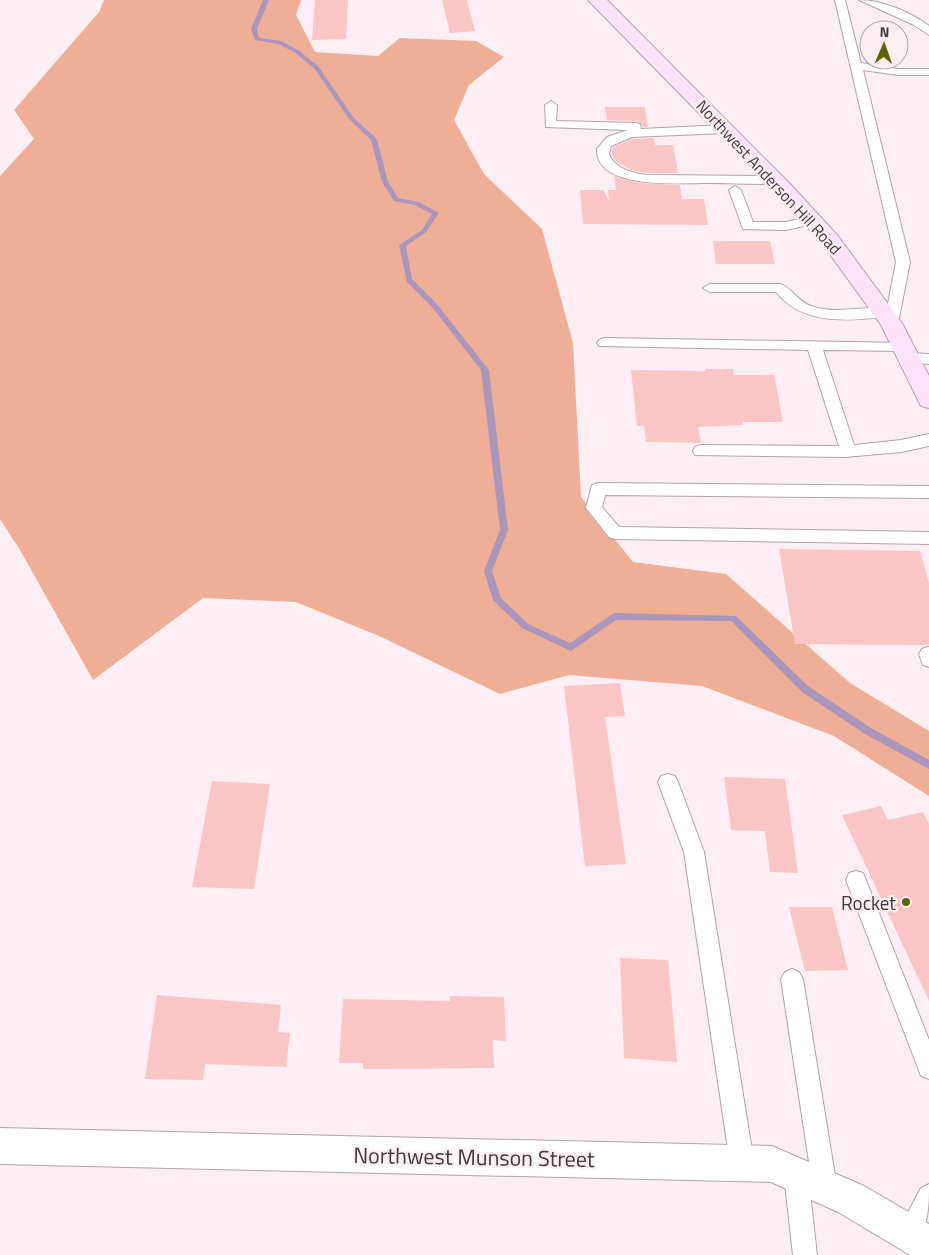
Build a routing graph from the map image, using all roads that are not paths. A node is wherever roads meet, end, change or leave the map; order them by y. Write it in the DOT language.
graph roads {
  1 [pos="597,0"];
  2 [pos="615,0"];
  3 [pos="840,0"];
  4 [pos="864,0"];
  5 [pos="624,26"];
  6 [pos="929,32"];
  7 [pos="856,66"];
  8 [pos="929,72"];
  9 [pos="551,105"];
  10 [pos="721,125"];
  11 [pos="776,180"];
  12 [pos="735,190"];
  13 [pos="813,220"];
  14 [pos="710,288"];
  15 [pos="888,318"];
  16 [pos="604,343"];
  17 [pos="814,345"];
  18 [pos="914,354"];
  19 [pos="929,400"];
  20 [pos="929,440"];
  21 [pos="701,451"];
  22 [pos="848,451"];
  23 [pos="929,492"];
  24 [pos="929,538"];
  25 [pos="928,654"];
  26 [pos="929,660"];
  27 [pos="668,782"];
  28 [pos="856,880"];
  29 [pos="792,979"];
  30 [pos="929,1068"];
  31 [pos="0,1146"];
  32 [pos="742,1163"];
  33 [pos="811,1181"];
  34 [pos="929,1196"];
  35 [pos="919,1239"];
  36 [pos="805,1255"];
  1 -- 5 [label="main road, Northwest Anderson Hill Road"];
  2 -- 5 [label="main road"];
  3 -- 7 [label="lane"];
  4 -- 6 [label="lane"];
  5 -- 10 [label="main road, Northwest Anderson Hill Road"];
  7 -- 8 [label="lane"];
  7 -- 15 [label="lane"];
  9 -- 10 [label="lane"];
  10 -- 11 [label="main road, Northwest Anderson Hill Road"];
  10 -- 11 [label="lane"];
  11 -- 13 [label="main road, Northwest Anderson Hill Road"];
  12 -- 13 [label="lane"];
  13 -- 15 [label="main road, Northwest Anderson Hill Road"];
  14 -- 15 [label="lane"];
  15 -- 18 [label="main road, Northwest Anderson Hill Road"];
  16 -- 17 [label="lane"];
  17 -- 18 [label="lane"];
  17 -- 22 [label="lane"];
  18 -- 19 [label="main road, Northwest Anderson Hill Road"];
  20 -- 22 [label="lane"];
  21 -- 22 [label="lane"];
  23 -- 24 [label="lane"];
  25 -- 26 [label="lane"];
  27 -- 32 [label="lane"];
  28 -- 30 [label="lane"];
  29 -- 33 [label="lane"];
  31 -- 32 [label="street, Northwest Munson Street"];
  32 -- 33 [label="street, Northwest Munson Street"];
  33 -- 35 [label="street, Northwest Munson Street"];
  33 -- 36 [label="lane"];
  34 -- 35 [label="lane"];
}
